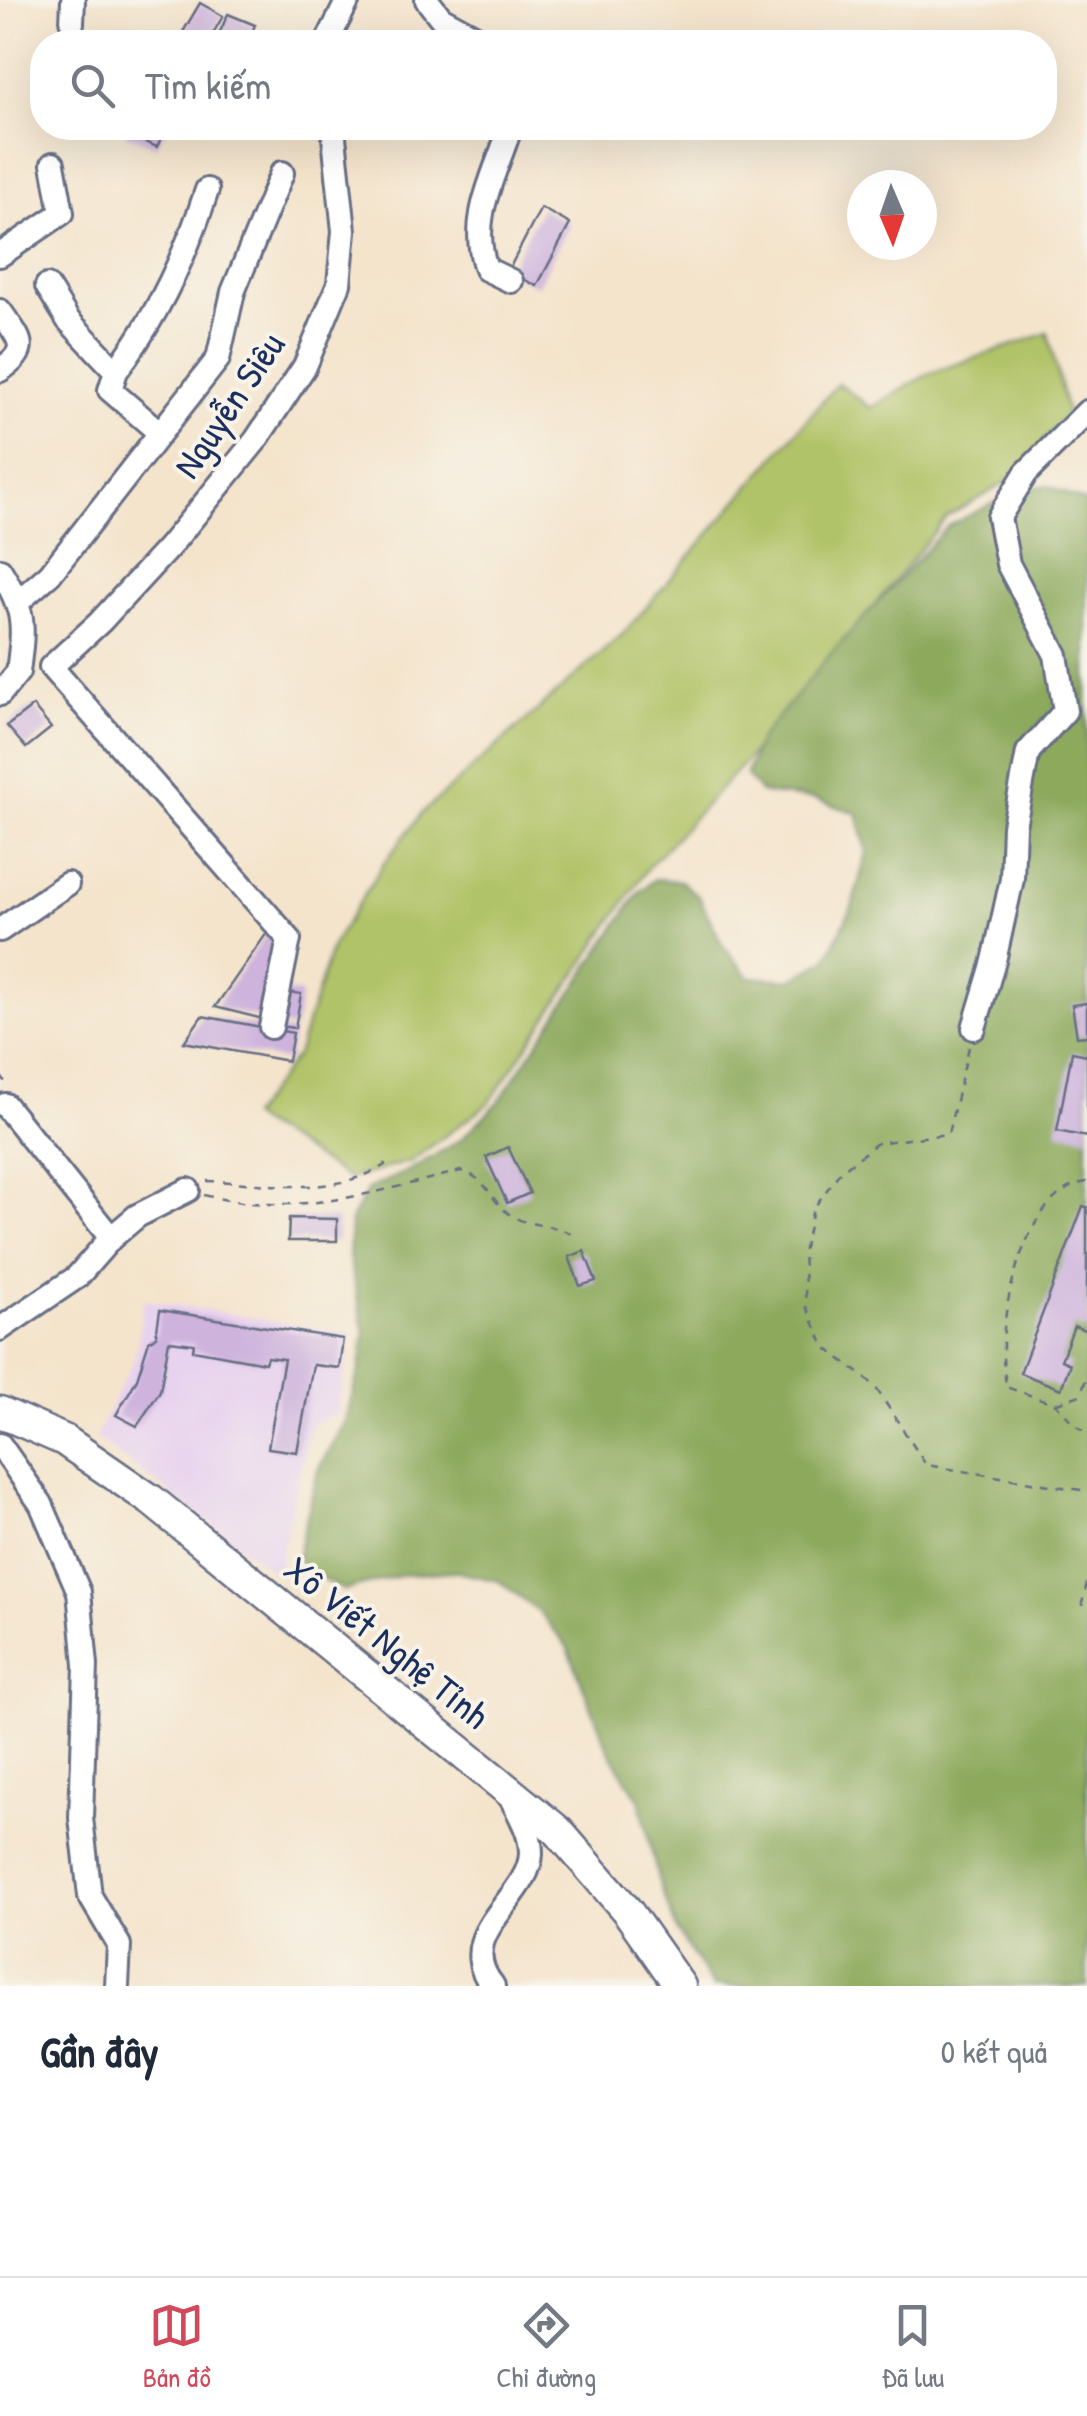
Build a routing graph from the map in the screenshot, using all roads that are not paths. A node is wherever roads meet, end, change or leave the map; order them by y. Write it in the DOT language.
graph roads {
  1 [pos="348,0"];
  2 [pos="427,0"];
  3 [pos="333,30"];
  4 [pos="464,30"];
  5 [pos="333,140"];
  6 [pos="506,140"];
  7 [pos="53,164"];
  8 [pos="282,173"];
  9 [pos="207,190"];
  10 [pos="0,255"];
  11 [pos="511,281"];
  12 [pos="47,286"];
  13 [pos="0,311"];
  14 [pos="0,370"];
  15 [pos="116,371"];
  16 [pos="1087,412"];
  17 [pos="160,433"];
  18 [pos="0,570"];
  19 [pos="20,600"];
  20 [pos="51,667"];
  21 [pos="18,672"];
  22 [pos="0,694"];
  23 [pos="67,884"];
  24 [pos="0,930"];
  25 [pos="272,1027"];
  26 [pos="974,1028"];
  27 [pos="5,1105"];
  28 [pos="188,1190"];
  29 [pos="111,1238"];
  30 [pos="0,1329"];
  31 [pos="0,1412"];
  32 [pos="0,1446"];
  33 [pos="508,1791"];
  34 [pos="117,1986"];
  35 [pos="493,1986"];
  36 [pos="680,1986"];
  1 -- 3 [label="street"];
  2 -- 4 [label="street"];
  5 -- 20 [label="street, Nguyễn Siêu"];
  6 -- 11 [label="street"];
  7 -- 10 [label="street"];
  8 -- 17 [label="street"];
  9 -- 15 [label="street"];
  12 -- 15 [label="street"];
  13 -- 14 [label="street"];
  15 -- 17 [label="street"];
  16 -- 26 [label="street"];
  17 -- 19 [label="street"];
  18 -- 19 [label="street"];
  19 -- 21 [label="street"];
  20 -- 21 [label="street"];
  20 -- 25 [label="street"];
  21 -- 22 [label="street"];
  23 -- 24 [label="street"];
  27 -- 29 [label="street"];
  28 -- 29 [label="street"];
  29 -- 30 [label="street"];
  31 -- 33 [label="main road, Xô Viết Nghệ Tỉnh"];
  32 -- 34 [label="street"];
  33 -- 35 [label="street"];
  33 -- 36 [label="main road, Xô Viết Nghệ Tỉnh"];
}
